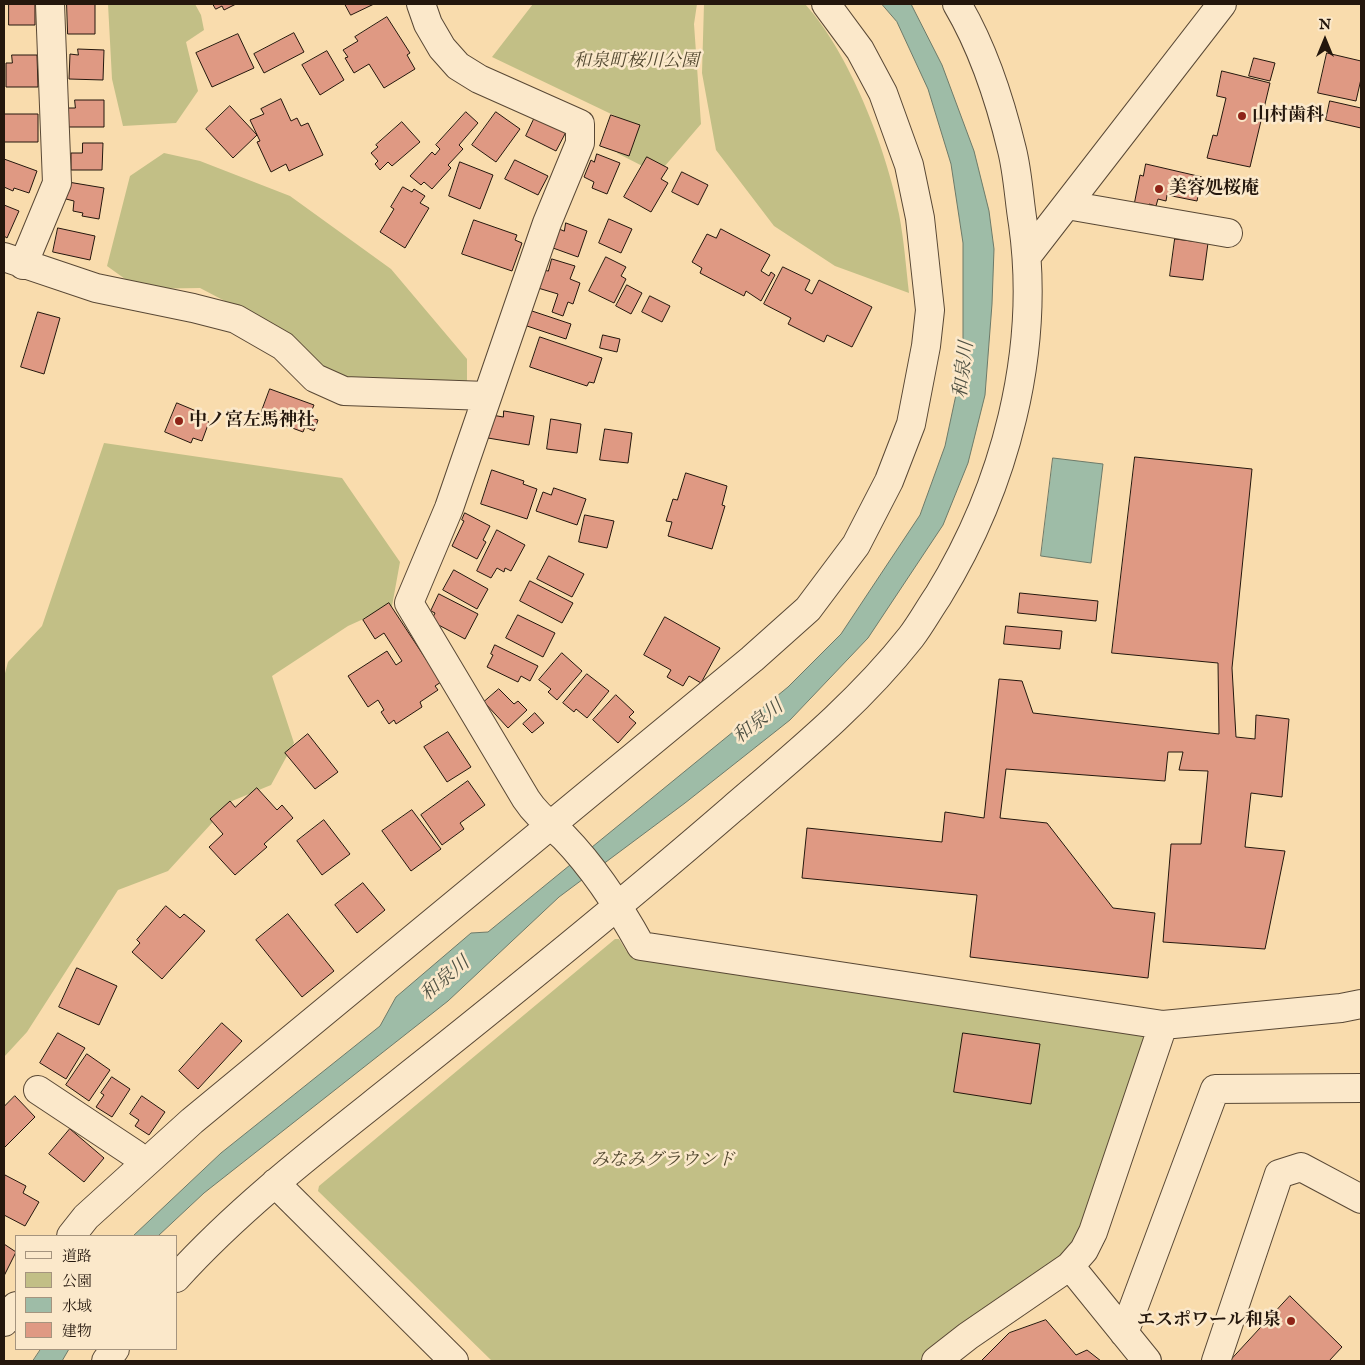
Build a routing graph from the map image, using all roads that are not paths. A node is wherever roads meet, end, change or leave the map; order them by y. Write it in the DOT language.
graph roads {
  1 [pos="50,4"];
  2 [pos="420,4"];
  3 [pos="826,4"];
  4 [pos="957,4"];
  5 [pos="1222,4"];
  6 [pos="1067,205"];
  7 [pos="1228,233"];
  8 [pos="1027,256"];
  9 [pos="13,261"];
  10 [pos="487,396"];
  11 [pos="557,832"];
  12 [pos="613,898"];
  13 [pos="1361,1004"];
  14 [pos="1163,1025"];
  15 [pos="1361,1088"];
  16 [pos="38,1090"];
  17 [pos="143,1164"];
  18 [pos="275,1183"];
  19 [pos="1361,1198"];
  20 [pos="72,1235"];
  21 [pos="1070,1266"];
  22 [pos="178,1276"];
  23 [pos="15,1307"];
  24 [pos="4,1322"];
  25 [pos="1124,1333"];
  26 [pos="114,1350"];
  27 [pos="106,1361"];
  28 [pos="454,1361"];
  29 [pos="936,1361"];
  30 [pos="1147,1361"];
  31 [pos="1216,1361"];
  1 -- 9 [label="street"];
  2 -- 10 [label="street"];
  3 -- 11 [label="street"];
  4 -- 8 [label="street"];
  5 -- 6 [label="street"];
  6 -- 7 [label="street"];
  6 -- 8 [label="street"];
  8 -- 12 [label="street"];
  9 -- 10 [label="street"];
  10 -- 11 [label="street"];
  11 -- 12 [label="street"];
  11 -- 17 [label="street"];
  12 -- 14 [label="street"];
  12 -- 18 [label="street"];
  13 -- 14 [label="street"];
  14 -- 21 [label="street"];
  15 -- 25 [label="street"];
  16 -- 17 [label="street"];
  17 -- 20 [label="street"];
  18 -- 22 [label="street"];
  18 -- 28 [label="street"];
  19 -- 31 [label="street"];
  21 -- 25 [label="street"];
  21 -- 29 [label="street"];
  23 -- 24 [label="street"];
  25 -- 30 [label="street"];
  26 -- 27 [label="street"];
}
